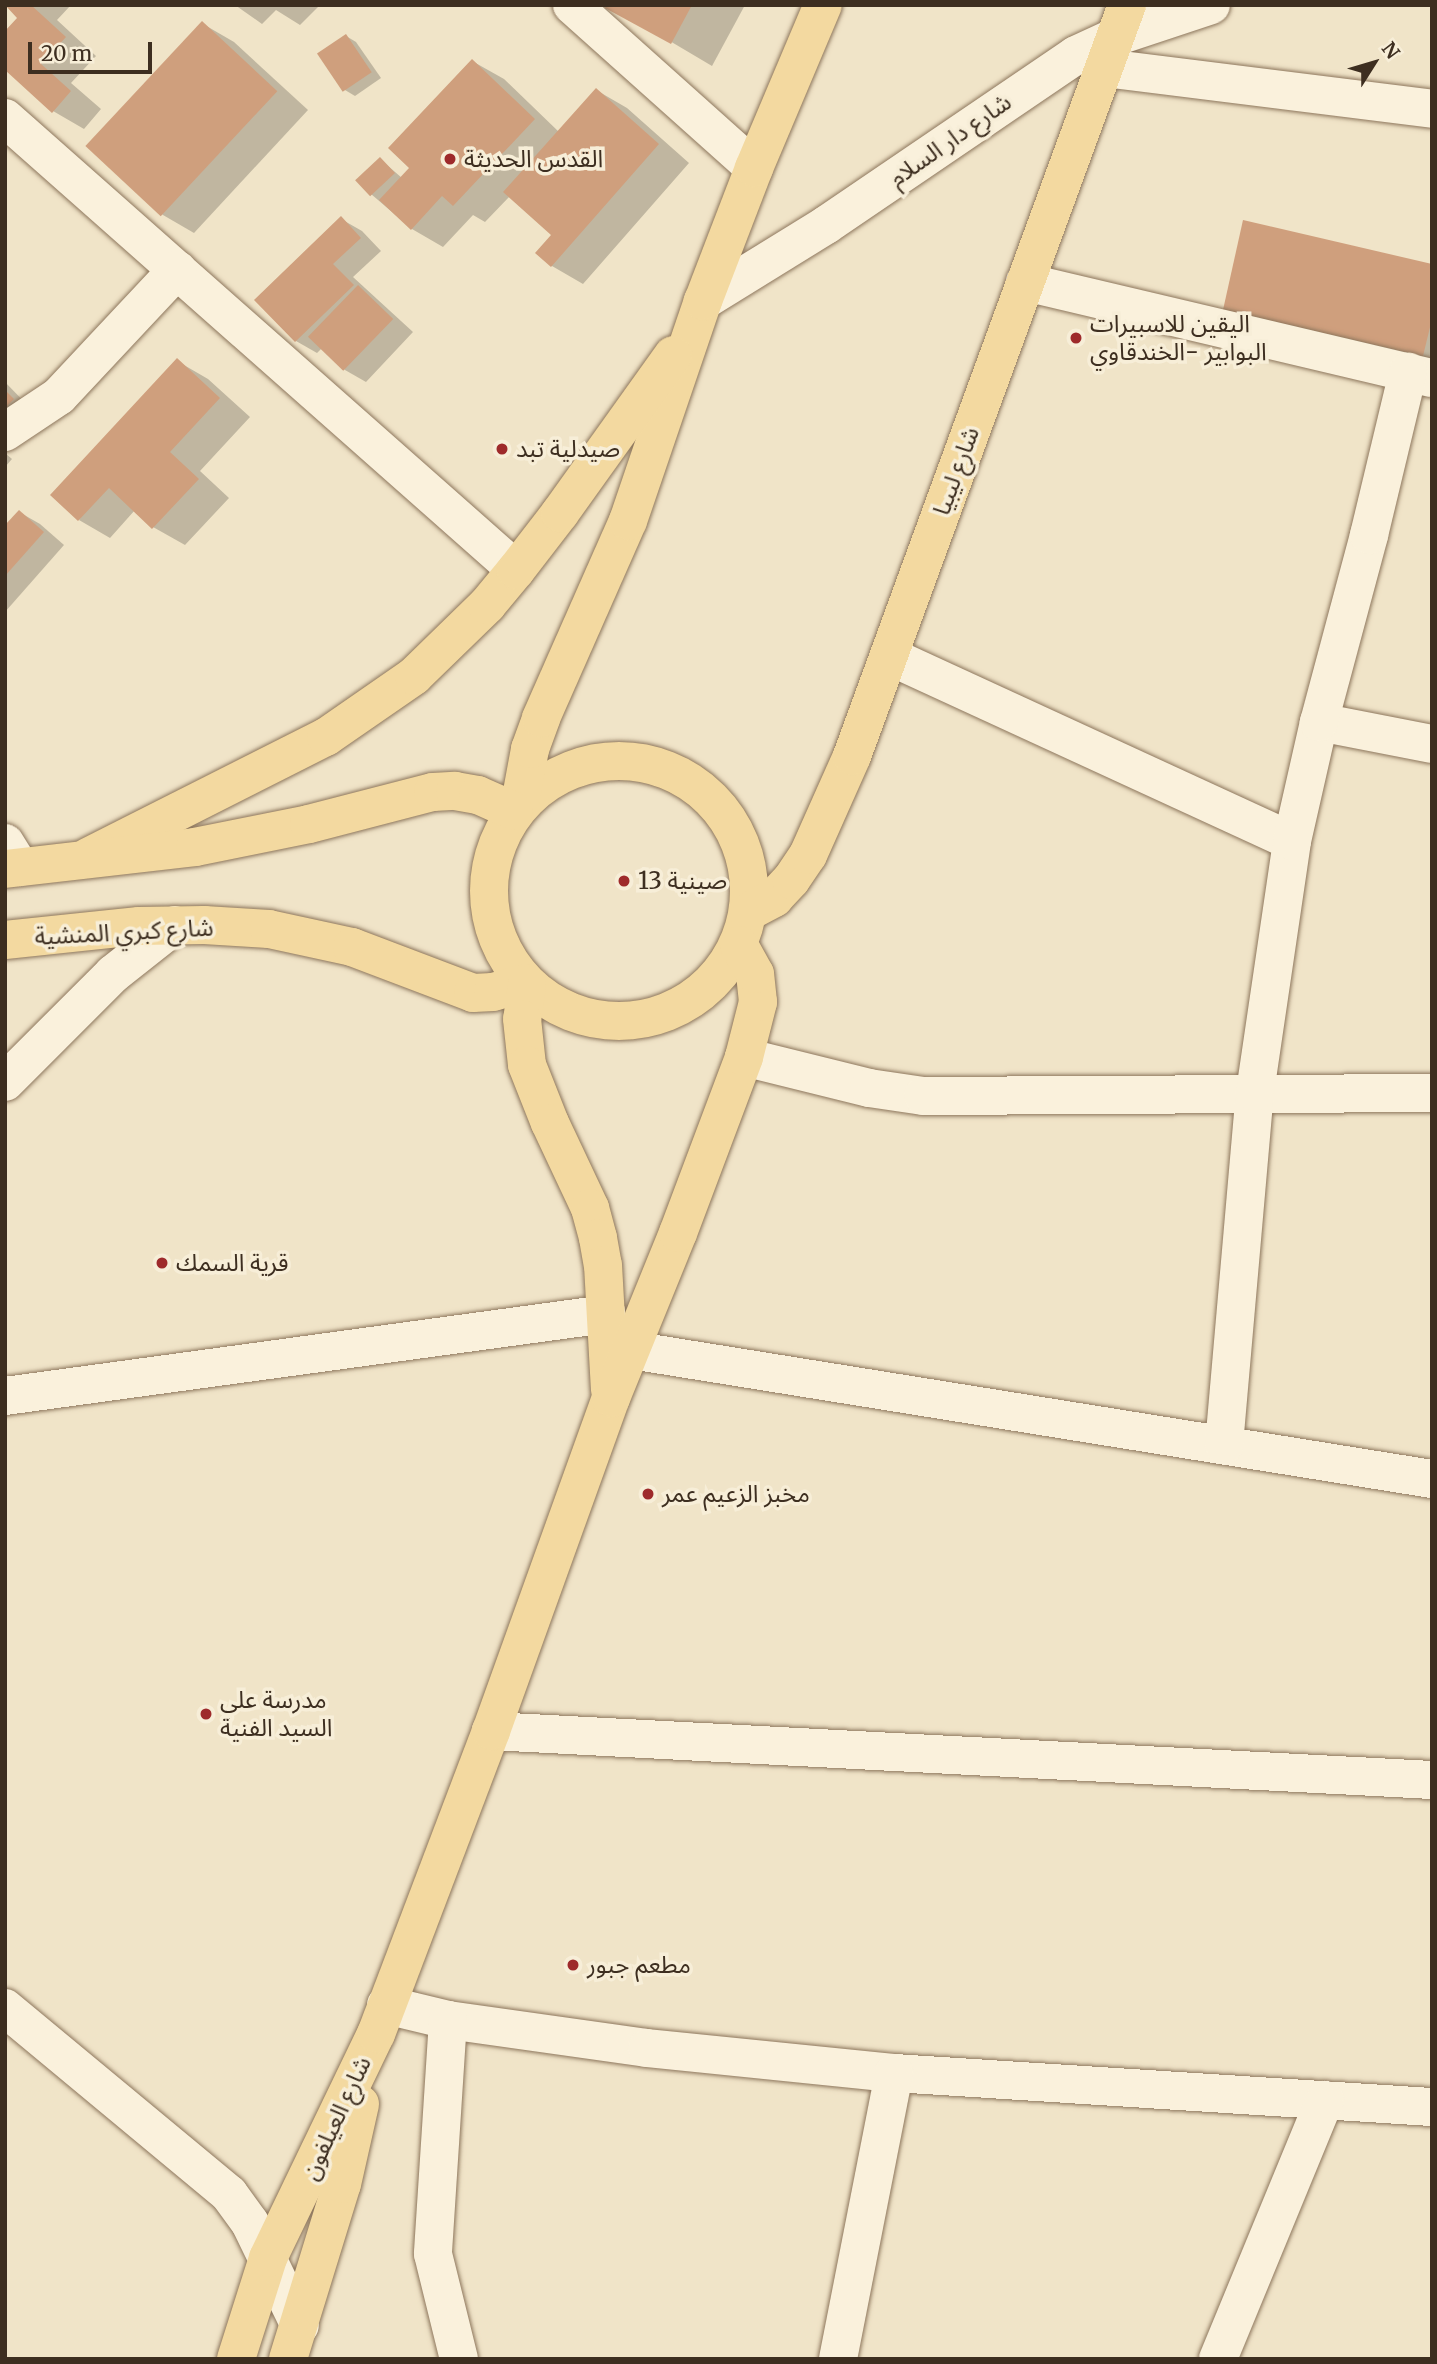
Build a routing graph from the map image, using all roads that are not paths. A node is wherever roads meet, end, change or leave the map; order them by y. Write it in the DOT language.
graph roads {
  1 [pos="572,5"];
  2 [pos="823,5"];
  3 [pos="1211,5"];
  4 [pos="1116,37"];
  5 [pos="1432,109"];
  6 [pos="5,118"];
  7 [pos="754,168"];
  8 [pos="177,270"];
  9 [pos="1025,282"];
  10 [pos="698,315"];
  11 [pos="1420,375"];
  12 [pos="5,432"];
  13 [pos="516,570"];
  14 [pos="889,656"];
  15 [pos="1319,722"];
  16 [pos="1432,744"];
  17 [pos="517,807"];
  18 [pos="1292,841"];
  19 [pos="88,857"];
  20 [pos="10,860"];
  21 [pos="175,925"];
  22 [pos="743,928"];
  23 [pos="5,940"];
  24 [pos="526,984"];
  25 [pos="744,1057"];
  26 [pos="5,1082"];
  27 [pos="1255,1092"];
  28 [pos="1432,1093"];
  29 [pos="606,1314"];
  30 [pos="631,1350"];
  31 [pos="5,1396"];
  32 [pos="611,1398"];
  33 [pos="1224,1445"];
  34 [pos="1432,1479"];
  35 [pos="491,1731"];
  36 [pos="1432,1780"];
  37 [pos="5,2008"];
  38 [pos="381,2019"];
  39 [pos="448,2020"];
  40 [pos="894,2073"];
  41 [pos="1325,2101"];
  42 [pos="1432,2107"];
  43 [pos="268,2258"];
  44 [pos="294,2342"];
  45 [pos="236,2359"];
  46 [pos="459,2359"];
  47 [pos="838,2359"];
  48 [pos="1218,2359"];
  1 -- 7 [label="street"];
  2 -- 7 [label="main road"];
  3 -- 4 [label="street, شارع دار السلام"];
  4 -- 5 [label="street"];
  4 -- 9 [label="main road, شارع ليبيا"];
  4 -- 10 [label="street, شارع دار السلام"];
  6 -- 8 [label="street"];
  7 -- 10 [label="main road"];
  8 -- 12 [label="street"];
  8 -- 13 [label="street"];
  9 -- 11 [label="street"];
  9 -- 14 [label="main road, شارع ليبيا"];
  10 -- 13 [label="main road"];
  10 -- 17 [label="main road"];
  11 -- 15 [label="street"];
  13 -- 19 [label="main road"];
  14 -- 18 [label="street"];
  14 -- 22 [label="main road, شارع ليبيا"];
  15 -- 16 [label="street"];
  15 -- 18 [label="street"];
  17 -- 19 [label="main road"];
  17 -- 22 [label="main road"];
  17 -- 24 [label="main road"];
  18 -- 27 [label="street"];
  19 -- 20 [label="main road"];
  21 -- 23 [label="main road, شارع كبري المنشية"];
  21 -- 24 [label="main road, شارع كبري المنشية"];
  21 -- 26 [label="street"];
  22 -- 24 [label="main road"];
  22 -- 25 [label="main road"];
  24 -- 29 [label="main road"];
  25 -- 27 [label="street"];
  25 -- 30 [label="main road"];
  27 -- 28 [label="street"];
  27 -- 33 [label="street"];
  29 -- 31 [label="street"];
  29 -- 32 [label="main road"];
  30 -- 32 [label="main road"];
  30 -- 33 [label="street"];
  32 -- 35 [label="main road"];
  33 -- 34 [label="street"];
  35 -- 36 [label="street"];
  35 -- 38 [label="main road"];
  37 -- 43 [label="street"];
  38 -- 39 [label="street"];
  38 -- 43 [label="main road, شارع العيلفون"];
  38 -- 44 [label="main road, شارع العيلفون"];
  39 -- 40 [label="street"];
  39 -- 46 [label="street"];
  40 -- 41 [label="street"];
  40 -- 47 [label="street"];
  41 -- 42 [label="street"];
  41 -- 48 [label="street"];
  43 -- 44 [label="street"];
  43 -- 45 [label="main road, شارع العيلفون"];
}
